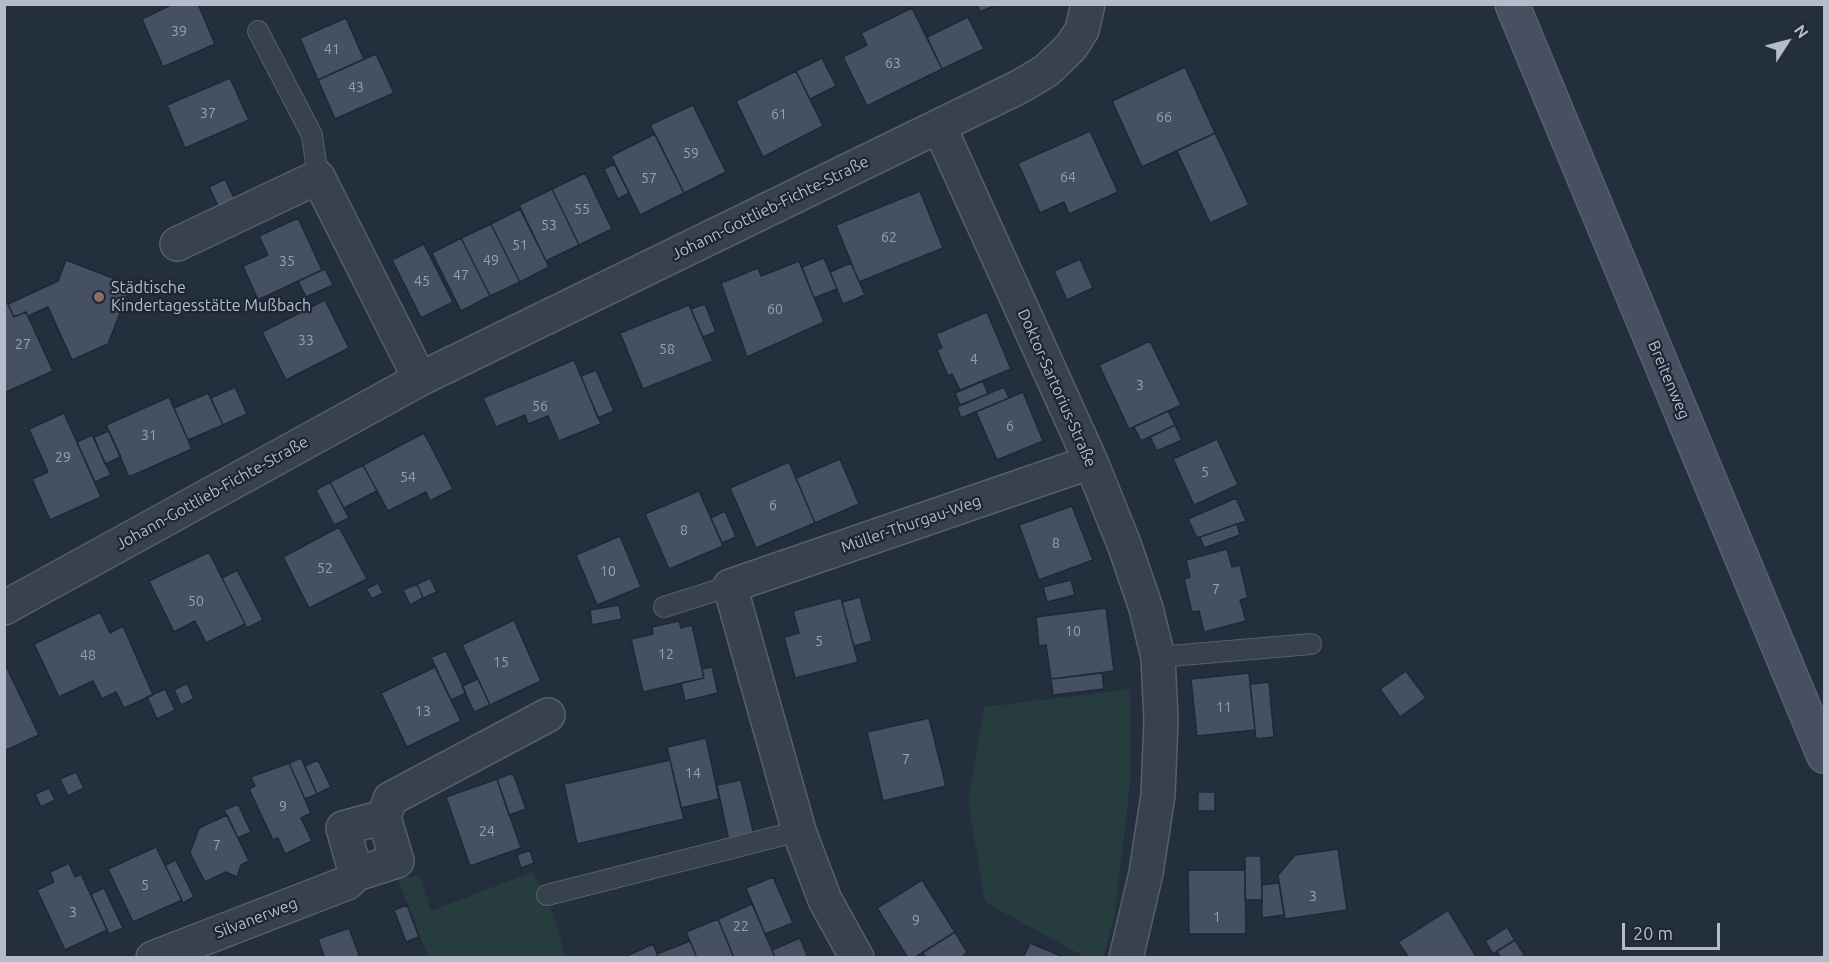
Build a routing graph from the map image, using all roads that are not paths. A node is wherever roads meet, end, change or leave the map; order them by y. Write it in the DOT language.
graph roads {
  1 [pos="1088,4"];
  2 [pos="1512,4"];
  3 [pos="258,31"];
  4 [pos="939,126"];
  5 [pos="318,177"];
  6 [pos="177,244"];
  7 [pos="420,379"];
  8 [pos="1091,462"];
  9 [pos="730,586"];
  10 [pos="664,607"];
  11 [pos="4,608"];
  12 [pos="1311,644"];
  13 [pos="1158,657"];
  14 [pos="548,715"];
  15 [pos="1824,756"];
  16 [pos="384,817"];
  17 [pos="799,831"];
  18 [pos="356,874"];
  19 [pos="547,894"];
  20 [pos="849,955"];
  21 [pos="153,957"];
  22 [pos="1126,957"];
  1 -- 4 [label="street, Johann-Gottlieb-Fichte-Straße"];
  2 -- 15 [label="main road, Breitenweg"];
  3 -- 5 [label="lane"];
  4 -- 7 [label="street, Johann-Gottlieb-Fichte-Straße"];
  4 -- 8 [label="street, Doktor-Sartorius-Straße"];
  5 -- 6 [label="street"];
  5 -- 7 [label="street"];
  7 -- 11 [label="street, Johann-Gottlieb-Fichte-Straße"];
  8 -- 9 [label="street, Müller-Thurgau-Weg"];
  8 -- 13 [label="street, Doktor-Sartorius-Straße"];
  9 -- 10 [label="lane, Müller-Thurgau-Weg"];
  9 -- 17 [label="street"];
  12 -- 13 [label="lane"];
  13 -- 22 [label="street, Doktor-Sartorius-Straße"];
  14 -- 16 [label="street"];
  16 -- 18 [label="street, Silvanerweg"];
  16 -- 18 [label="street"];
  17 -- 19 [label="lane"];
  17 -- 20 [label="street"];
  18 -- 21 [label="street, Silvanerweg"];
}
